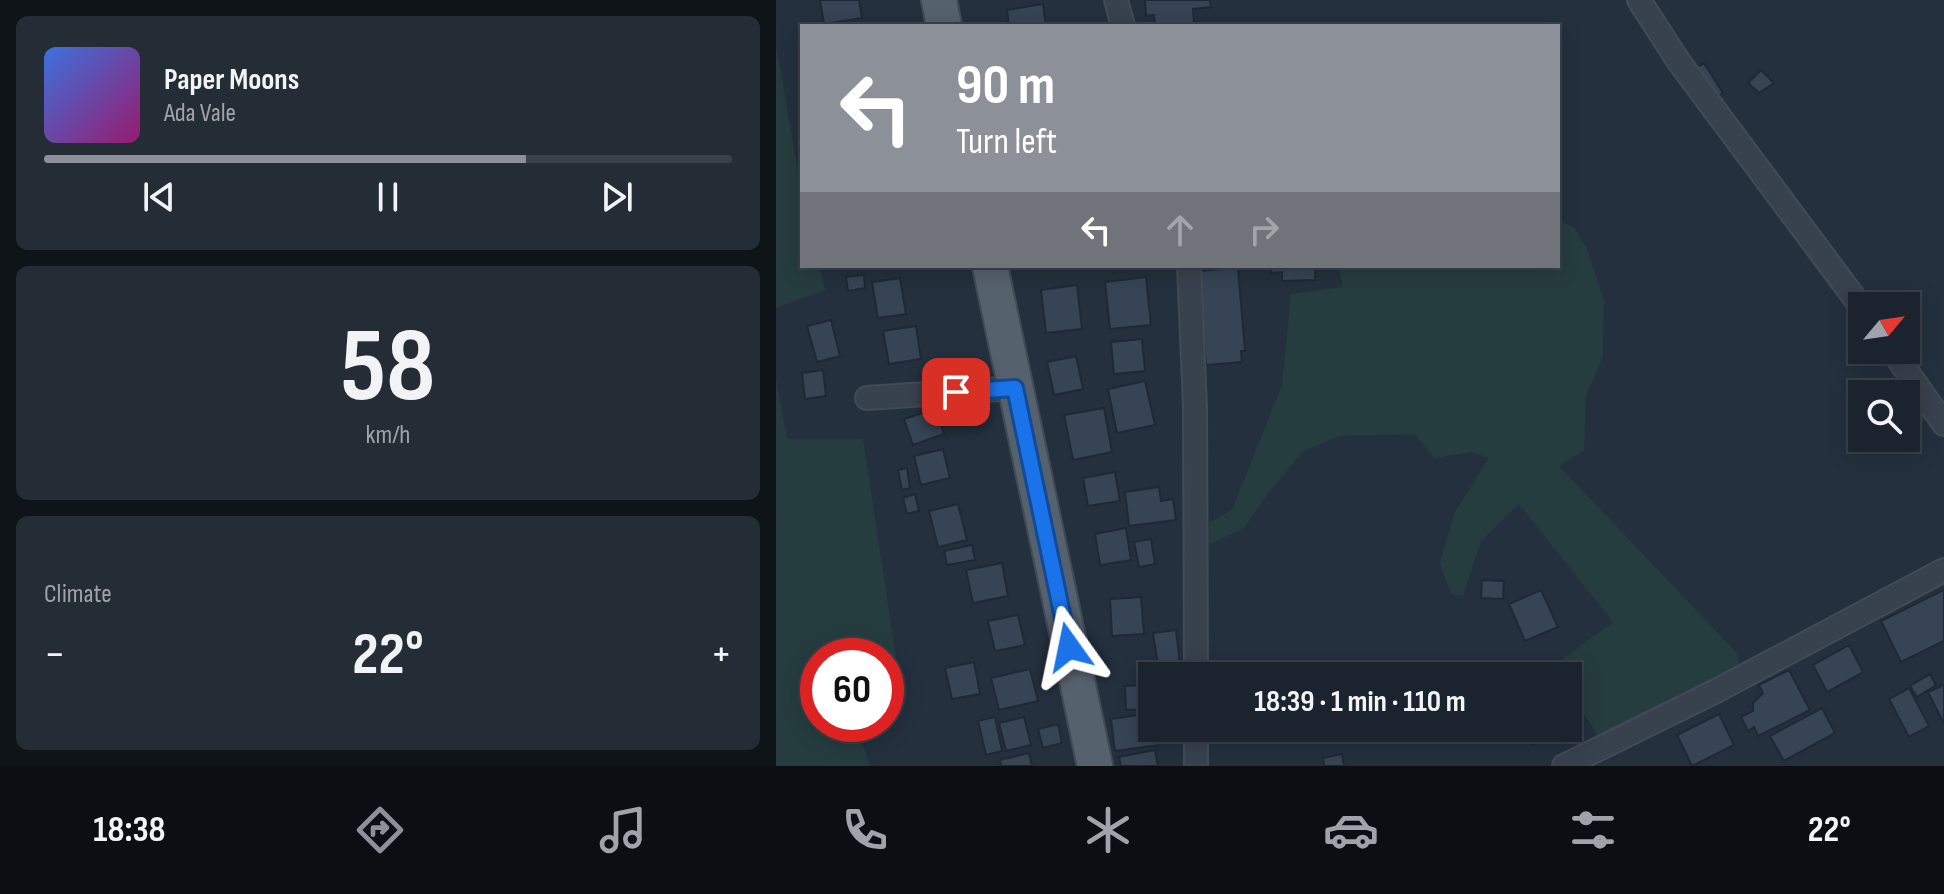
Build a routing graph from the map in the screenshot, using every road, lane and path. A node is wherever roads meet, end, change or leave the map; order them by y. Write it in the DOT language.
graph roads {
  1 [pos="939,0"];
  2 [pos="1116,0"];
  3 [pos="1639,0"];
  4 [pos="944,24"];
  5 [pos="1122,24"];
  6 [pos="990,268"];
  7 [pos="1189,268"];
  8 [pos="1850,292"];
  9 [pos="1902,364"];
  10 [pos="1015,388"];
  11 [pos="867,398"];
  12 [pos="1944,424"];
  13 [pos="1944,570"];
  14 [pos="1196,662"];
  15 [pos="1196,742"];
  16 [pos="1095,766"];
  17 [pos="1196,766"];
  18 [pos="1564,766"];
  1 -- 4 [label="main road"];
  2 -- 5 [label="street"];
  3 -- 8 [label="street"];
  6 -- 10 [label="main road"];
  7 -- 14 [label="street"];
  9 -- 12 [label="street"];
  10 -- 11 [label="street"];
  10 -- 16 [label="main road"];
  13 -- 18 [label="street"];
  15 -- 17 [label="street"];
}
